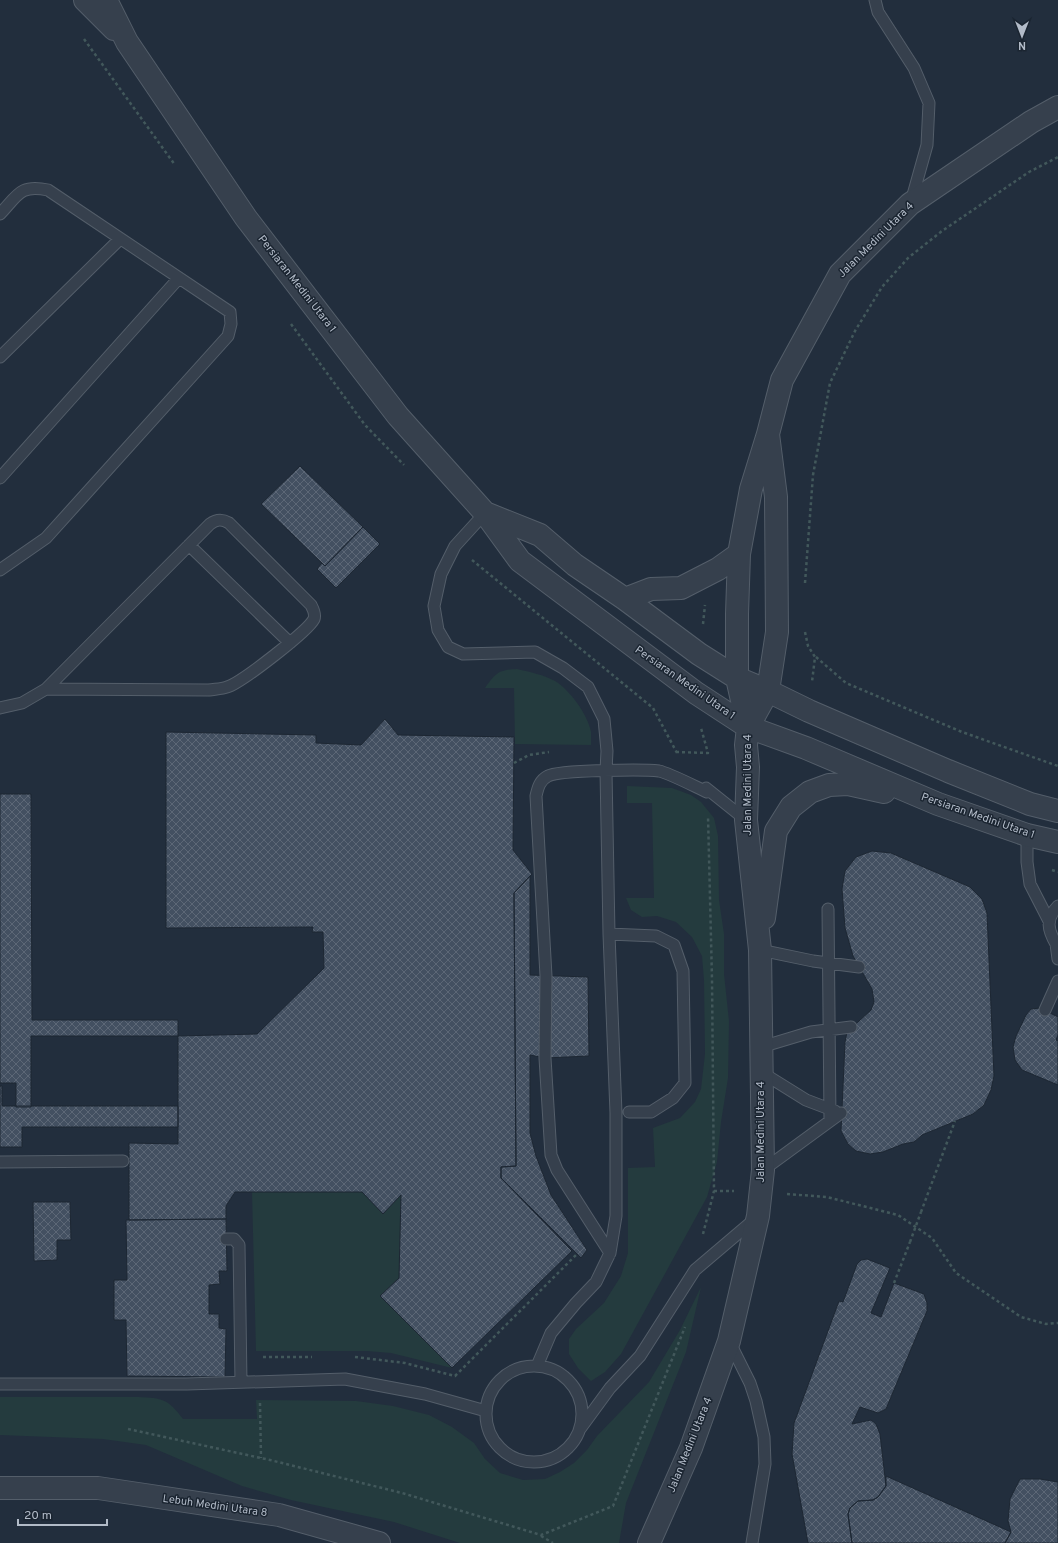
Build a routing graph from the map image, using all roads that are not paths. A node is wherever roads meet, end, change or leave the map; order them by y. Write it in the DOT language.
graph roads {
  1 [pos="85,0"];
  2 [pos="106,0"];
  3 [pos="875,0"];
  4 [pos="127,42"];
  5 [pos="1058,107"];
  6 [pos="910,204"];
  7 [pos="0,214"];
  8 [pos="120,239"];
  9 [pos="179,278"];
  10 [pos="0,357"];
  11 [pos="768,434"];
  12 [pos="0,478"];
  13 [pos="485,513"];
  14 [pos="189,545"];
  15 [pos="739,554"];
  16 [pos="0,570"];
  17 [pos="626,599"];
  18 [pos="290,643"];
  19 [pos="737,678"];
  20 [pos="46,689"];
  21 [pos="768,691"];
  22 [pos="0,708"];
  23 [pos="748,727"];
  24 [pos="606,771"];
  25 [pos="938,804"];
  26 [pos="1058,811"];
  27 [pos="746,820"];
  28 [pos="1027,835"];
  29 [pos="1058,842"];
  30 [pos="1058,906"];
  31 [pos="828,909"];
  32 [pos="1049,921"];
  33 [pos="609,934"];
  34 [pos="1057,945"];
  35 [pos="760,950"];
  36 [pos="1058,959"];
  37 [pos="829,963"];
  38 [pos="860,967"];
  39 [pos="1058,981"];
  40 [pos="1045,1010"];
  41 [pos="851,1027"];
  42 [pos="829,1030"];
  43 [pos="761,1047"];
  44 [pos="761,1072"];
  45 [pos="629,1112"];
  46 [pos="830,1115"];
  47 [pos="123,1161"];
  48 [pos="0,1162"];
  49 [pos="763,1170"];
  50 [pos="758,1216"];
  51 [pos="226,1239"];
  52 [pos="610,1252"];
  53 [pos="729,1341"];
  54 [pos="536,1366"];
  55 [pos="241,1382"];
  56 [pos="0,1384"];
  57 [pos="486,1411"];
  58 [pos="578,1432"];
  59 [pos="0,1488"];
  60 [pos="378,1543"];
  61 [pos="649,1543"];
  62 [pos="752,1543"];
  1 -- 4 [label="street, Persiaran Medini Utara 1"];
  2 -- 4 [label="street, Persiaran Medini Utara 1"];
  3 -- 6 [label="lane"];
  4 -- 13 [label="street, Persiaran Medini Utara 1"];
  5 -- 6 [label="street, Jalan Medini Utara 4"];
  6 -- 11 [label="street, Jalan Medini Utara 4"];
  7 -- 8 [label="lane"];
  8 -- 9 [label="lane"];
  8 -- 10 [label="lane"];
  9 -- 12 [label="lane"];
  9 -- 16 [label="lane"];
  11 -- 15 [label="street, Jalan Medini Utara 4"];
  11 -- 21 [label="street, Jalan Medini Utara 4"];
  13 -- 17 [label="street, Persiaran Medini Utara 1"];
  13 -- 23 [label="street, Persiaran Medini Utara 1"];
  13 -- 24 [label="lane"];
  14 -- 18 [label="lane"];
  14 -- 18 [label="lane"];
  14 -- 20 [label="lane"];
  15 -- 17 [label="street"];
  15 -- 19 [label="street, Jalan Medini Utara 4"];
  17 -- 19 [label="street, Persiaran Medini Utara 1"];
  18 -- 20 [label="lane"];
  19 -- 21 [label="street, Persiaran Medini Utara 1"];
  19 -- 23 [label="street, Jalan Medini Utara 4"];
  20 -- 22 [label="lane"];
  21 -- 23 [label="street, Jalan Medini Utara 4"];
  21 -- 26 [label="street, Persiaran Medini Utara 1"];
  23 -- 25 [label="street, Persiaran Medini Utara 1"];
  23 -- 27 [label="street, Jalan Medini Utara 4"];
  24 -- 27 [label="lane"];
  24 -- 33 [label="lane"];
  24 -- 52 [label="lane"];
  25 -- 28 [label="street, Persiaran Medini Utara 1"];
  25 -- 35 [label="street"];
  27 -- 35 [label="street, Jalan Medini Utara 4"];
  28 -- 29 [label="street, Persiaran Medini Utara 1"];
  28 -- 32 [label="lane"];
  30 -- 32 [label="lane"];
  31 -- 37 [label="lane"];
  32 -- 34 [label="lane"];
  33 -- 45 [label="lane"];
  33 -- 52 [label="lane"];
  34 -- 36 [label="lane"];
  35 -- 37 [label="lane"];
  35 -- 43 [label="street, Jalan Medini Utara 4"];
  37 -- 38 [label="lane"];
  37 -- 42 [label="lane"];
  39 -- 40 [label="lane"];
  41 -- 42 [label="lane"];
  42 -- 43 [label="lane"];
  42 -- 46 [label="lane"];
  43 -- 44 [label="street, Jalan Medini Utara 4"];
  44 -- 46 [label="lane"];
  44 -- 49 [label="street, Jalan Medini Utara 4"];
  46 -- 49 [label="lane"];
  47 -- 48 [label="lane"];
  49 -- 50 [label="street, Jalan Medini Utara 4"];
  50 -- 53 [label="street, Jalan Medini Utara 4"];
  50 -- 58 [label="lane"];
  51 -- 55 [label="lane"];
  52 -- 54 [label="lane"];
  53 -- 61 [label="street, Jalan Medini Utara 4"];
  53 -- 62 [label="lane"];
  54 -- 57 [label="lane"];
  54 -- 58 [label="lane"];
  55 -- 56 [label="lane"];
  55 -- 57 [label="lane"];
  57 -- 58 [label="lane"];
  59 -- 60 [label="street, Lebuh Medini Utara 8"];
}
